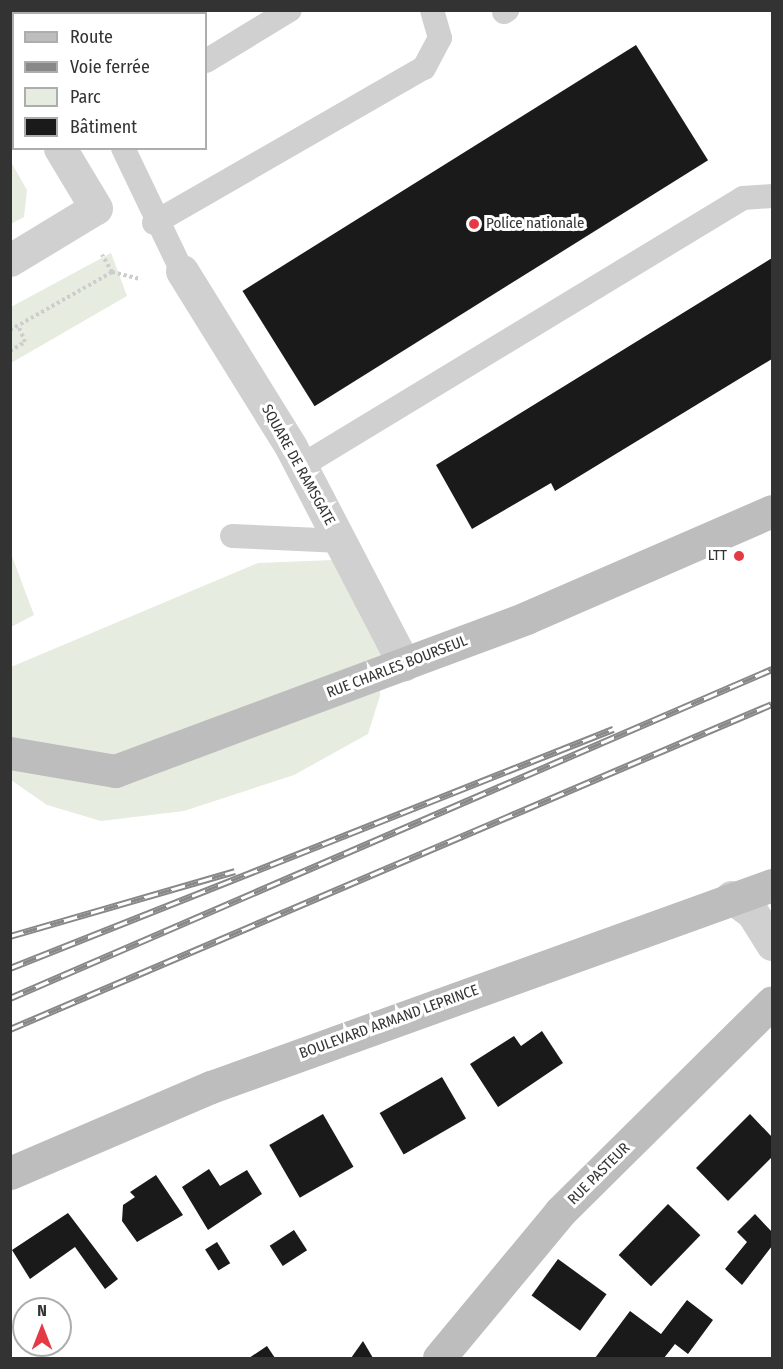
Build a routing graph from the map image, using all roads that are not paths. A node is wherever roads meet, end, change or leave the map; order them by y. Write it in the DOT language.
graph roads {
  1 [pos="290,10"];
  2 [pos="432,10"];
  3 [pos="207,60"];
  4 [pos="61,150"];
  5 [pos="124,150"];
  6 [pos="770,192"];
  7 [pos="154,223"];
  8 [pos="10,260"];
  9 [pos="182,272"];
  10 [pos="301,466"];
  11 [pos="772,512"];
  12 [pos="232,536"];
  13 [pos="341,541"];
  14 [pos="404,664"];
  15 [pos="10,753"];
  16 [pos="772,885"];
  17 [pos="731,897"];
  18 [pos="772,944"];
  19 [pos="772,1002"];
  20 [pos="10,1173"];
  21 [pos="438,1359"];
  1 -- 3 [label="lane"];
  2 -- 7 [label="lane"];
  4 -- 8 [label="street"];
  5 -- 7 [label="lane"];
  6 -- 10 [label="lane"];
  7 -- 9 [label="lane"];
  9 -- 10 [label="street, SQUARE DE RAMSGATE"];
  10 -- 13 [label="street, SQUARE DE RAMSGATE"];
  11 -- 14 [label="street, RUE CHARLES BOURSEUL"];
  12 -- 13 [label="lane"];
  13 -- 14 [label="street, SQUARE DE RAMSGATE"];
  14 -- 15 [label="street, RUE CHARLES BOURSEUL"];
  16 -- 17 [label="street, BOULEVARD ARMAND LEPRINCE"];
  17 -- 18 [label="street"];
  17 -- 20 [label="street, BOULEVARD ARMAND LEPRINCE"];
  19 -- 21 [label="street, RUE PASTEUR"];
}
